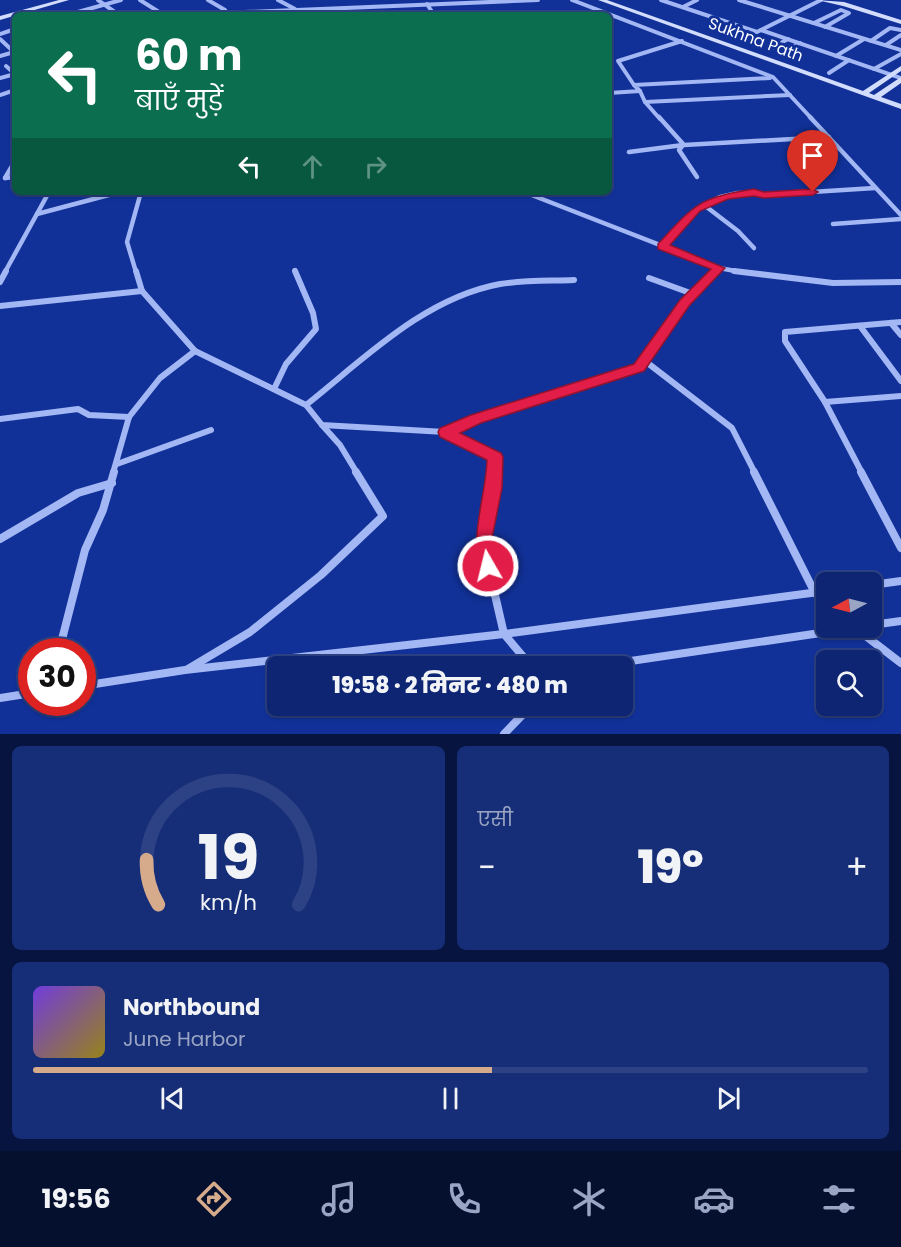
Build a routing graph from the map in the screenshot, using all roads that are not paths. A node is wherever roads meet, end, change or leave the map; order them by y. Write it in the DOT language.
graph roads {
  1 [pos="53,0"];
  2 [pos="66,0"];
  3 [pos="98,0"];
  4 [pos="121,0"];
  5 [pos="140,0"];
  6 [pos="208,0"];
  7 [pos="279,0"];
  8 [pos="447,0"];
  9 [pos="538,0"];
  10 [pos="572,0"];
  11 [pos="601,0"];
  12 [pos="612,0"];
  13 [pos="661,0"];
  14 [pos="697,0"];
  15 [pos="739,0"];
  16 [pos="820,0"];
  17 [pos="851,0"];
  18 [pos="834,2"];
  19 [pos="427,4"];
  20 [pos="844,4"];
  21 [pos="105,5"];
  22 [pos="370,7"];
  23 [pos="682,7"];
  24 [pos="293,8"];
  25 [pos="225,10"];
  26 [pos="13,12"];
  27 [pos="16,12"];
  28 [pos="79,12"];
  29 [pos="115,12"];
  30 [pos="159,12"];
  31 [pos="225,12"];
  32 [pos="294,12"];
  33 [pos="371,12"];
  34 [pos="432,12"];
  35 [pos="604,12"];
  36 [pos="612,15"];
  37 [pos="790,16"];
  38 [pos="814,23"];
  39 [pos="901,23"];
  40 [pos="825,27"];
  41 [pos="761,30"];
  42 [pos="901,30"];
  43 [pos="901,35"];
  44 [pos="0,39"];
  45 [pos="788,39"];
  46 [pos="864,39"];
  47 [pos="682,41"];
  48 [pos="871,41"];
  49 [pos="800,43"];
  50 [pos="886,45"];
  51 [pos="770,48"];
  52 [pos="12,51"];
  53 [pos="782,52"];
  54 [pos="901,52"];
  55 [pos="836,56"];
  56 [pos="849,60"];
  57 [pos="6,66"];
  58 [pos="901,68"];
  59 [pos="874,69"];
  60 [pos="12,71"];
  61 [pos="829,73"];
  62 [pos="891,75"];
  63 [pos="773,77"];
  64 [pos="901,79"];
  65 [pos="634,85"];
  66 [pos="640,91"];
  67 [pos="865,92"];
  68 [pos="612,93"];
  69 [pos="790,95"];
  70 [pos="877,96"];
  71 [pos="645,102"];
  72 [pos="901,102"];
  73 [pos="901,107"];
  74 [pos="829,137"];
  75 [pos="684,145"];
  76 [pos="629,152"];
  77 [pos="12,166"];
  78 [pos="10,170"];
  79 [pos="0,174"];
  80 [pos="12,177"];
  81 [pos="697,177"];
  82 [pos="875,188"];
  83 [pos="47,195"];
  84 [pos="109,195"];
  85 [pos="140,195"];
  86 [pos="532,195"];
  87 [pos="704,205"];
  88 [pos="37,214"];
  89 [pos="901,216"];
  90 [pos="833,224"];
  91 [pos="662,246"];
  92 [pos="754,248"];
  93 [pos="719,268"];
  94 [pos="295,270"];
  95 [pos="650,278"];
  96 [pos="574,280"];
  97 [pos="0,282"];
  98 [pos="901,282"];
  99 [pos="142,291"];
  100 [pos="693,294"];
  101 [pos="0,306"];
  102 [pos="901,322"];
  103 [pos="891,323"];
  104 [pos="860,326"];
  105 [pos="901,335"];
  106 [pos="195,351"];
  107 [pos="645,361"];
  108 [pos="901,381"];
  109 [pos="274,389"];
  110 [pos="901,396"];
  111 [pos="825,402"];
  112 [pos="306,405"];
  113 [pos="129,417"];
  114 [pos="0,419"];
  115 [pos="322,425"];
  116 [pos="211,430"];
  117 [pos="446,432"];
  118 [pos="117,464"];
  119 [pos="112,483"];
  120 [pos="0,539"];
  121 [pos="901,548"];
  122 [pos="901,581"];
  123 [pos="882,584"];
  124 [pos="815,592"];
  125 [pos="901,621"];
  126 [pos="882,624"];
  127 [pos="816,633"];
  128 [pos="504,634"];
  129 [pos="62,638"];
  130 [pos="870,638"];
  131 [pos="523,656"];
  132 [pos="633,661"];
  133 [pos="901,663"];
  134 [pos="184,670"];
  135 [pos="96,684"];
  136 [pos="18,695"];
  137 [pos="0,698"];
  138 [pos="521,716"];
  139 [pos="504,734"];
  1 -- 26 [label="main road"];
  2 -- 27 [label="main road"];
  3 -- 21 [label="street"];
  4 -- 21 [label="street"];
  5 -- 30 [label="street"];
  6 -- 25 [label="street"];
  7 -- 24 [label="street"];
  8 -- 24 [label="street"];
  9 -- 19 [label="street"];
  10 -- 35 [label="street"];
  11 -- 67 [label="main road, Sukhna Path"];
  12 -- 67 [label="main road, Sukhna Path"];
  13 -- 23 [label="street"];
  14 -- 23 [label="street"];
  15 -- 37 [label="street"];
  16 -- 18 [label="main road"];
  16 -- 37 [label="street"];
  17 -- 20 [label="main road"];
  18 -- 20 [label="main road"];
  18 -- 39 [label="main road"];
  19 -- 22 [label="street"];
  19 -- 34 [label="street"];
  20 -- 39 [label="main road"];
  21 -- 28 [label="street"];
  21 -- 29 [label="street"];
  22 -- 24 [label="street"];
  22 -- 33 [label="street"];
  23 -- 41 [label="street"];
  24 -- 25 [label="street"];
  24 -- 31 [label="street"];
  24 -- 32 [label="street"];
  25 -- 30 [label="street"];
  36 -- 47 [label="street"];
  37 -- 38 [label="street"];
  37 -- 41 [label="street"];
  38 -- 40 [label="street"];
  38 -- 40 [label="street"];
  40 -- 46 [label="street"];
  41 -- 45 [label="street"];
  42 -- 48 [label="street"];
  43 -- 50 [label="street"];
  44 -- 52 [label="street"];
  45 -- 49 [label="street"];
  45 -- 51 [label="street"];
  46 -- 48 [label="street"];
  46 -- 55 [label="street"];
  47 -- 63 [label="street"];
  47 -- 65 [label="street"];
  48 -- 50 [label="street"];
  49 -- 53 [label="street"];
  49 -- 55 [label="street"];
  50 -- 54 [label="street"];
  54 -- 59 [label="street"];
  55 -- 56 [label="street"];
  56 -- 59 [label="street"];
  56 -- 61 [label="street"];
  57 -- 60 [label="street"];
  58 -- 62 [label="main road"];
  59 -- 62 [label="street"];
  62 -- 64 [label="street"];
  62 -- 67 [label="main road"];
  63 -- 65 [label="street"];
  63 -- 69 [label="street"];
  64 -- 70 [label="main road"];
  65 -- 66 [label="street"];
  66 -- 68 [label="street"];
  66 -- 71 [label="street"];
  67 -- 70 [label="main road, Sukhna Path"];
  69 -- 71 [label="street"];
  69 -- 74 [label="street"];
  70 -- 72 [label="main road, Sukhna Path"];
  70 -- 73 [label="main road, Sukhna Path"];
  71 -- 75 [label="street"];
  74 -- 75 [label="street"];
  74 -- 82 [label="street"];
  75 -- 76 [label="street"];
  75 -- 81 [label="street"];
  77 -- 78 [label="street"];
  78 -- 79 [label="street"];
  78 -- 80 [label="street"];
  82 -- 87 [label="street"];
  82 -- 89 [label="street"];
  83 -- 88 [label="street"];
  84 -- 88 [label="street"];
  85 -- 99 [label="street"];
  86 -- 91 [label="street"];
  87 -- 91 [label="street"];
  87 -- 92 [label="street"];
  88 -- 97 [label="street"];
  89 -- 90 [label="street"];
  91 -- 93 [label="street"];
  93 -- 98 [label="street"];
  93 -- 100 [label="street"];
  94 -- 109 [label="street"];
  95 -- 100 [label="street"];
  96 -- 112 [label="street"];
  99 -- 101 [label="street"];
  99 -- 106 [label="street"];
  100 -- 107 [label="street"];
  102 -- 103 [label="street"];
  103 -- 104 [label="street"];
  103 -- 105 [label="street"];
  104 -- 108 [label="street"];
  104 -- 111 [label="street"];
  106 -- 109 [label="street"];
  106 -- 113 [label="street"];
  107 -- 117 [label="street"];
  107 -- 124 [label="street"];
  109 -- 112 [label="street"];
  110 -- 111 [label="street"];
  111 -- 121 [label="street"];
  112 -- 115 [label="street"];
  113 -- 114 [label="street"];
  113 -- 118 [label="street"];
  115 -- 117 [label="street"];
  115 -- 134 [label="street"];
  116 -- 118 [label="street"];
  117 -- 128 [label="street"];
  118 -- 119 [label="street"];
  119 -- 120 [label="street"];
  119 -- 129 [label="street"];
  122 -- 123 [label="street"];
  124 -- 128 [label="street"];
  125 -- 126 [label="street"];
  127 -- 132 [label="street"];
  128 -- 131 [label="street"];
  128 -- 134 [label="street"];
  130 -- 133 [label="street"];
  134 -- 135 [label="street"];
  136 -- 137 [label="street"];
  138 -- 139 [label="street"];
}
